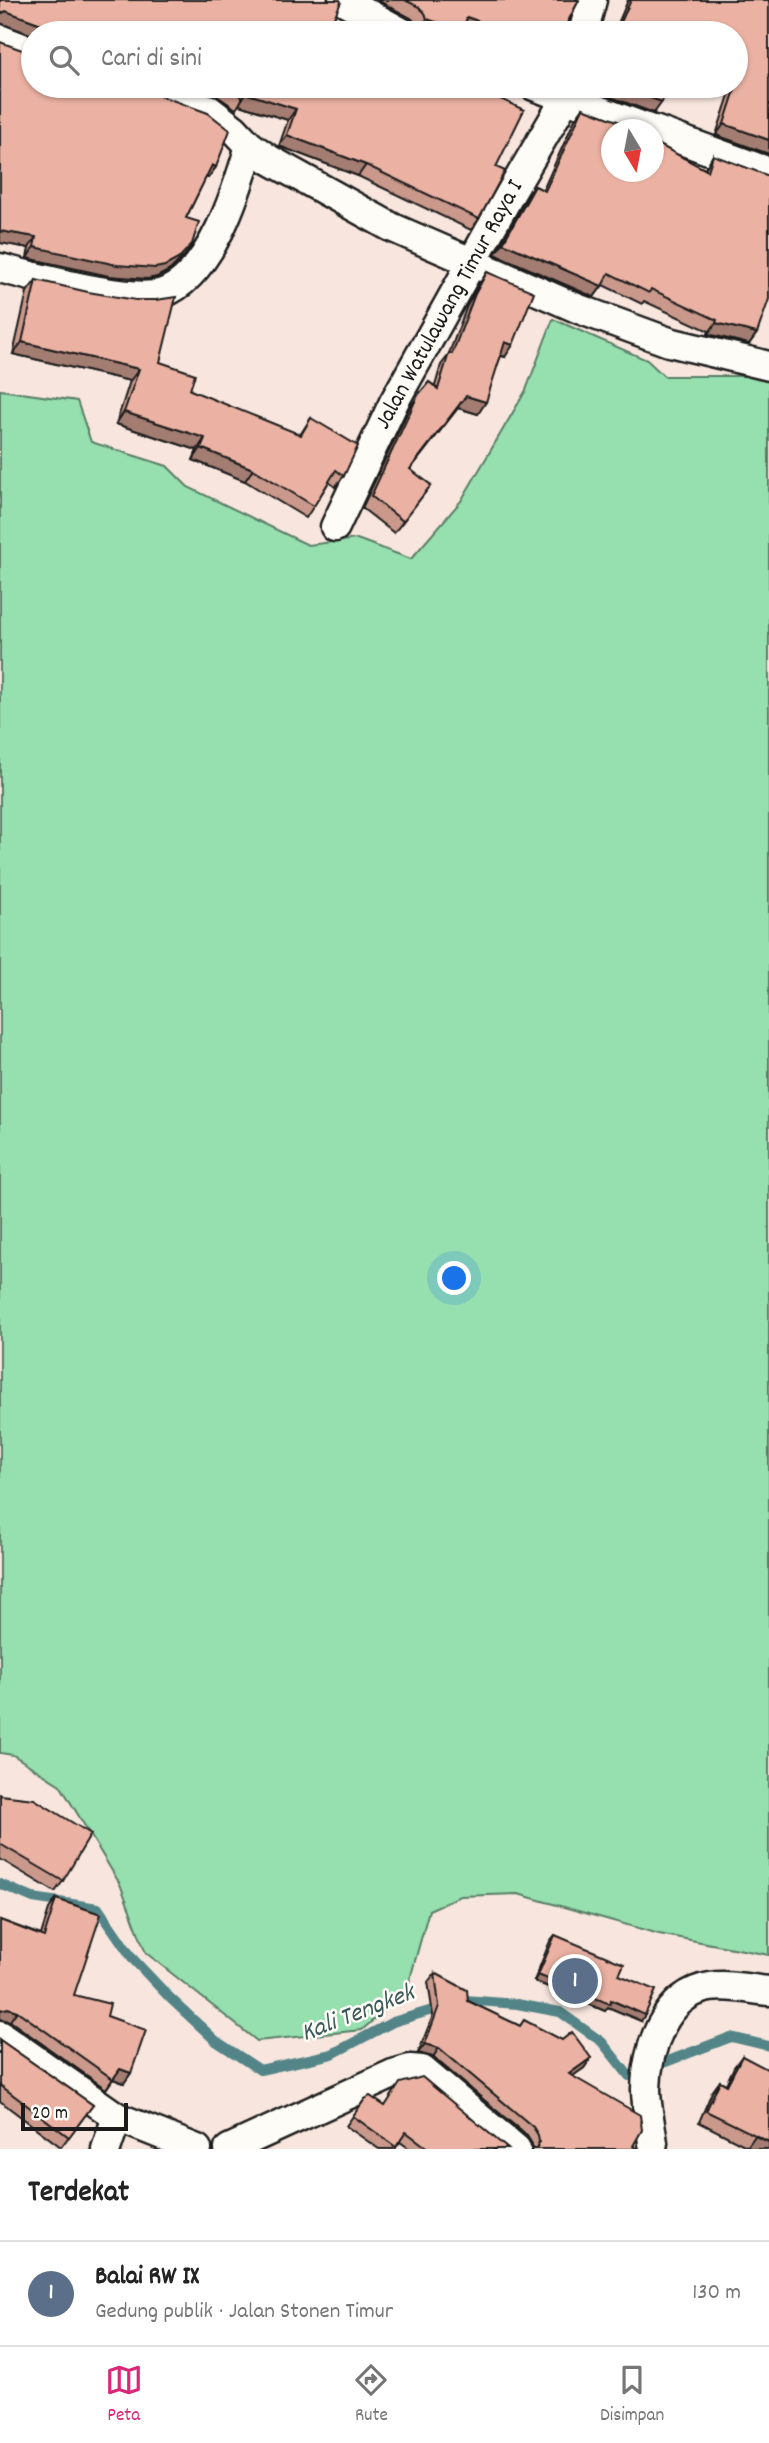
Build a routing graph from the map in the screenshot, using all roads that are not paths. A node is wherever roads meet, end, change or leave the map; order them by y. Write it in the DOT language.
graph roads {
  1 [pos="343,0"];
  2 [pos="593,0"];
  3 [pos="381,21"];
  4 [pos="587,21"];
  5 [pos="0,39"];
  6 [pos="21,47"];
  7 [pos="179,98"];
  8 [pos="565,98"];
  9 [pos="581,98"];
  10 [pos="628,119"];
  11 [pos="664,134"];
  12 [pos="250,146"];
  13 [pos="769,172"];
  14 [pos="472,261"];
  15 [pos="0,268"];
  16 [pos="769,366"];
  17 [pos="335,527"];
  18 [pos="769,1991"];
  19 [pos="0,2035"];
  20 [pos="117,2117"];
  21 [pos="658,2147"];
  22 [pos="106,2149"];
  23 [pos="197,2149"];
  24 [pos="229,2149"];
  25 [pos="516,2149"];
  1 -- 3 [label="street"];
  2 -- 4 [label="street"];
  5 -- 6 [label="street"];
  7 -- 12 [label="street"];
  8 -- 14 [label="street, Jalan Watulawang Timur Raya I"];
  9 -- 10 [label="street"];
  11 -- 13 [label="street"];
  12 -- 14 [label="street"];
  12 -- 15 [label="street"];
  14 -- 16 [label="street"];
  14 -- 17 [label="street, Jalan Watulawang Timur Raya I"];
  18 -- 21 [label="street"];
  19 -- 20 [label="street"];
  20 -- 22 [label="street"];
  20 -- 23 [label="street"];
  24 -- 25 [label="street"];
}
